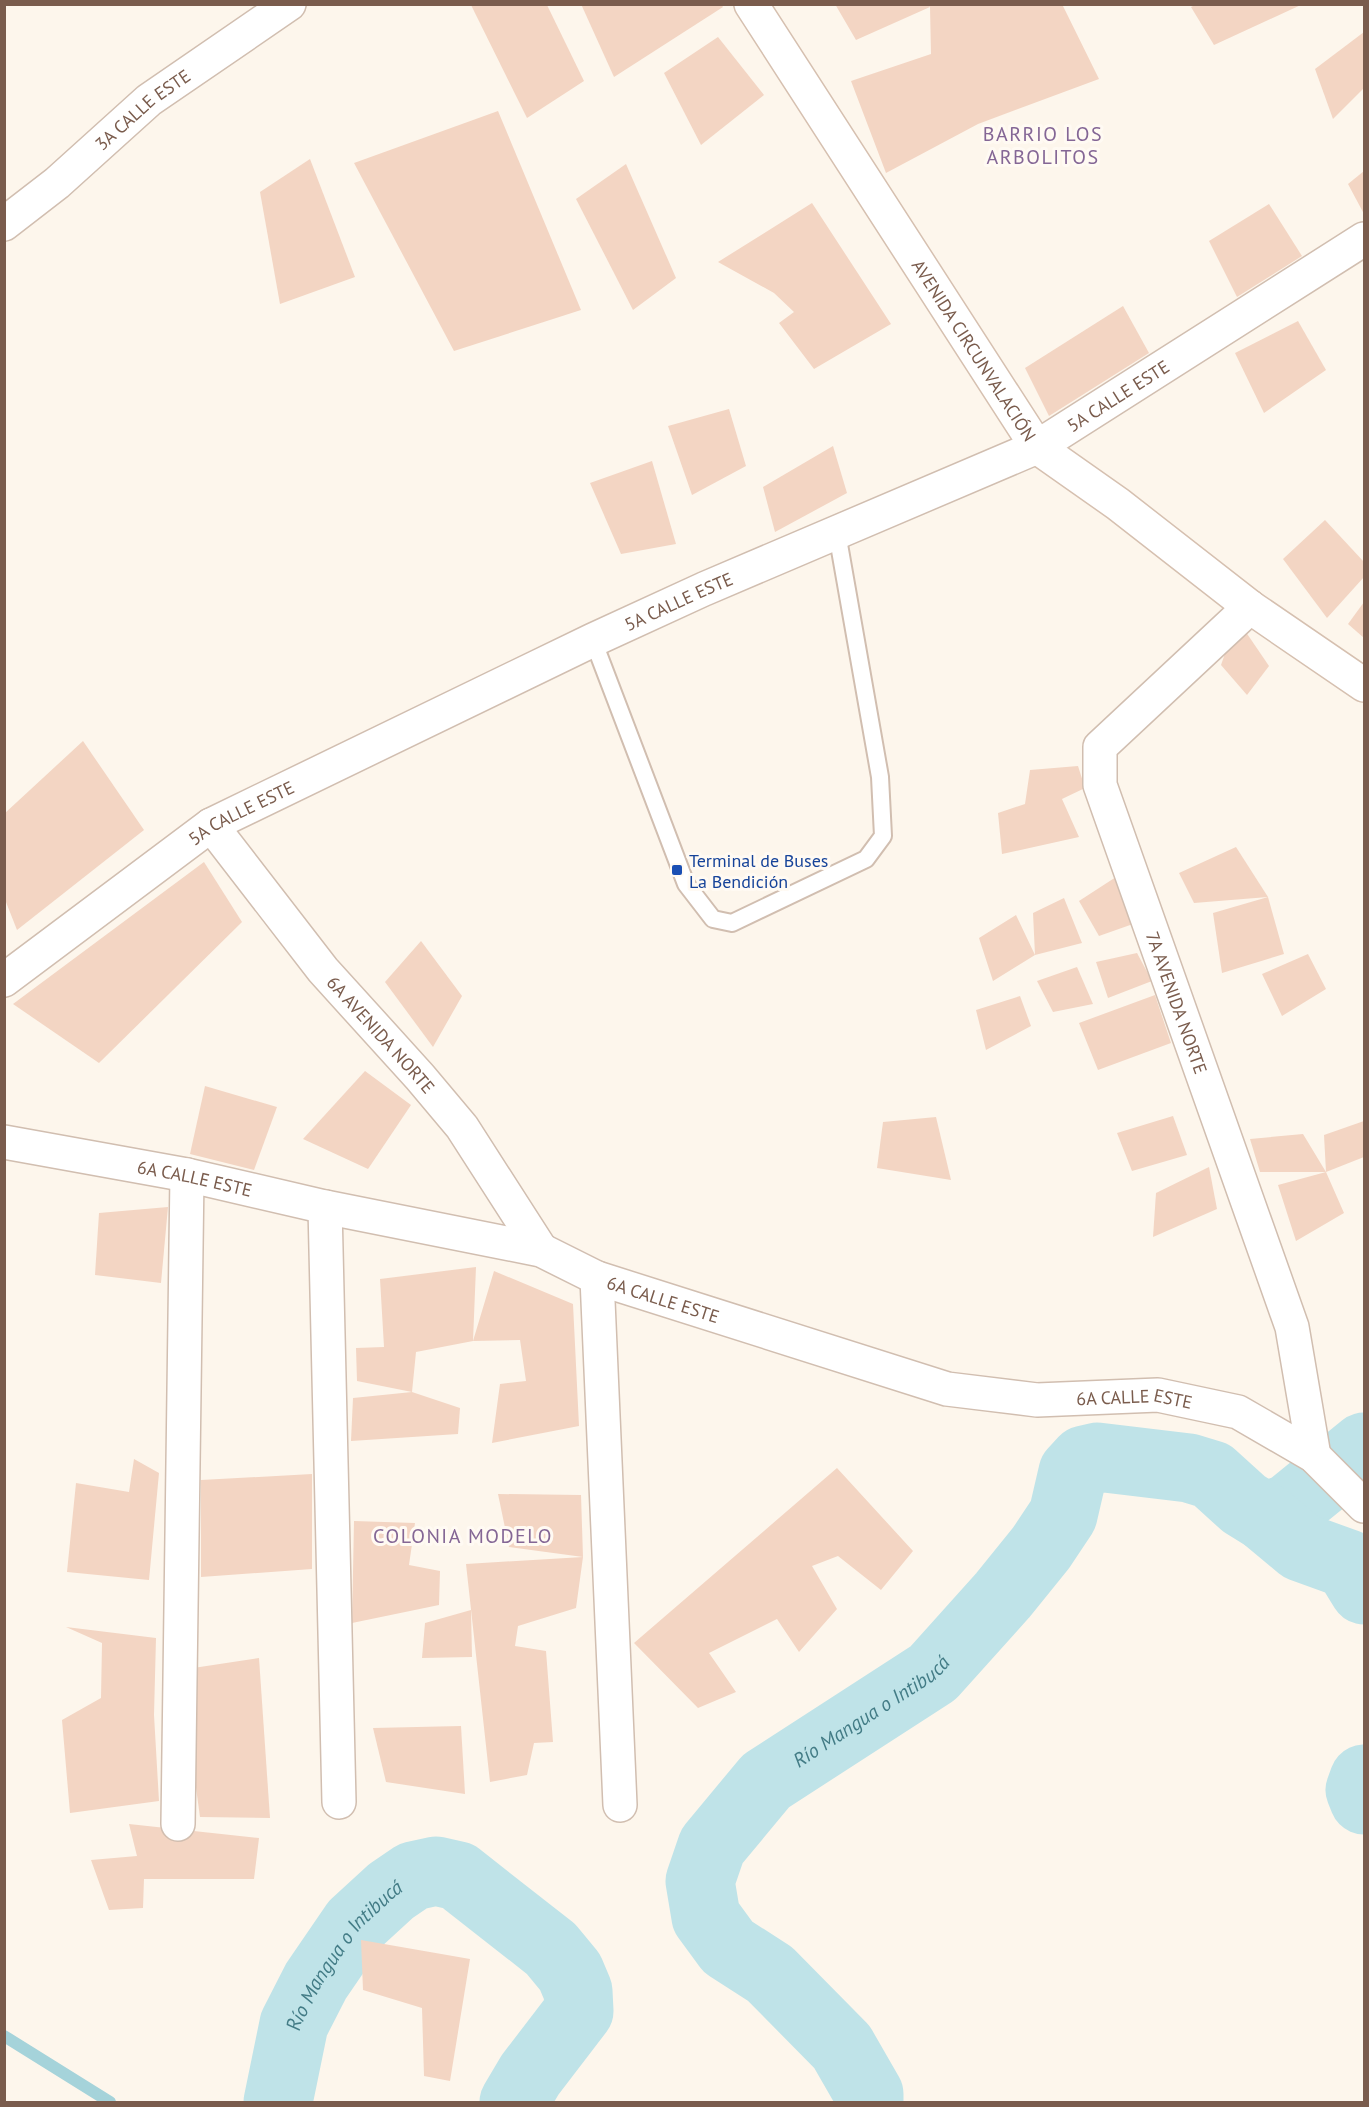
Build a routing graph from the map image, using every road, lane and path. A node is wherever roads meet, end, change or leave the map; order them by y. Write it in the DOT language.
graph roads {
  1 [pos="289,4"];
  2 [pos="751,4"];
  3 [pos="4,224"];
  4 [pos="1365,239"];
  5 [pos="1037,447"];
  6 [pos="837,532"];
  7 [pos="1250,607"];
  8 [pos="593,640"];
  9 [pos="1365,685"];
  10 [pos="211,825"];
  11 [pos="4,980"];
  12 [pos="4,1142"];
  13 [pos="188,1175"];
  14 [pos="325,1207"];
  15 [pos="541,1250"];
  16 [pos="597,1278"];
  17 [pos="1314,1456"];
  18 [pos="1358,1499"];
  19 [pos="339,1802"];
  20 [pos="620,1805"];
  21 [pos="178,1824"];
  1 -- 3 [label="street, 3A CALLE ESTE"];
  2 -- 5 [label="street, AVENIDA CIRCUNVALACIÓN"];
  4 -- 5 [label="street, 5A CALLE ESTE"];
  5 -- 6 [label="street, 5A CALLE ESTE"];
  5 -- 7 [label="street, AVENIDA CIRCUNVALACIÓN"];
  6 -- 8 [label="street, 5A CALLE ESTE"];
  6 -- 8 [label="lane"];
  7 -- 9 [label="street, AVENIDA CIRCUNVALACIÓN"];
  7 -- 17 [label="street, 7A AVENIDA NORTE"];
  8 -- 10 [label="street, 5A CALLE ESTE"];
  10 -- 11 [label="street, 5A CALLE ESTE"];
  10 -- 15 [label="street, 6A AVENIDA NORTE"];
  12 -- 13 [label="street, 6A CALLE ESTE"];
  13 -- 14 [label="street, 6A CALLE ESTE"];
  13 -- 21 [label="street"];
  14 -- 15 [label="street, 6A CALLE ESTE"];
  14 -- 19 [label="street"];
  15 -- 16 [label="street, 6A CALLE ESTE"];
  16 -- 17 [label="street, 6A CALLE ESTE"];
  16 -- 20 [label="street"];
  17 -- 18 [label="street, 6A CALLE ESTE"];
}
